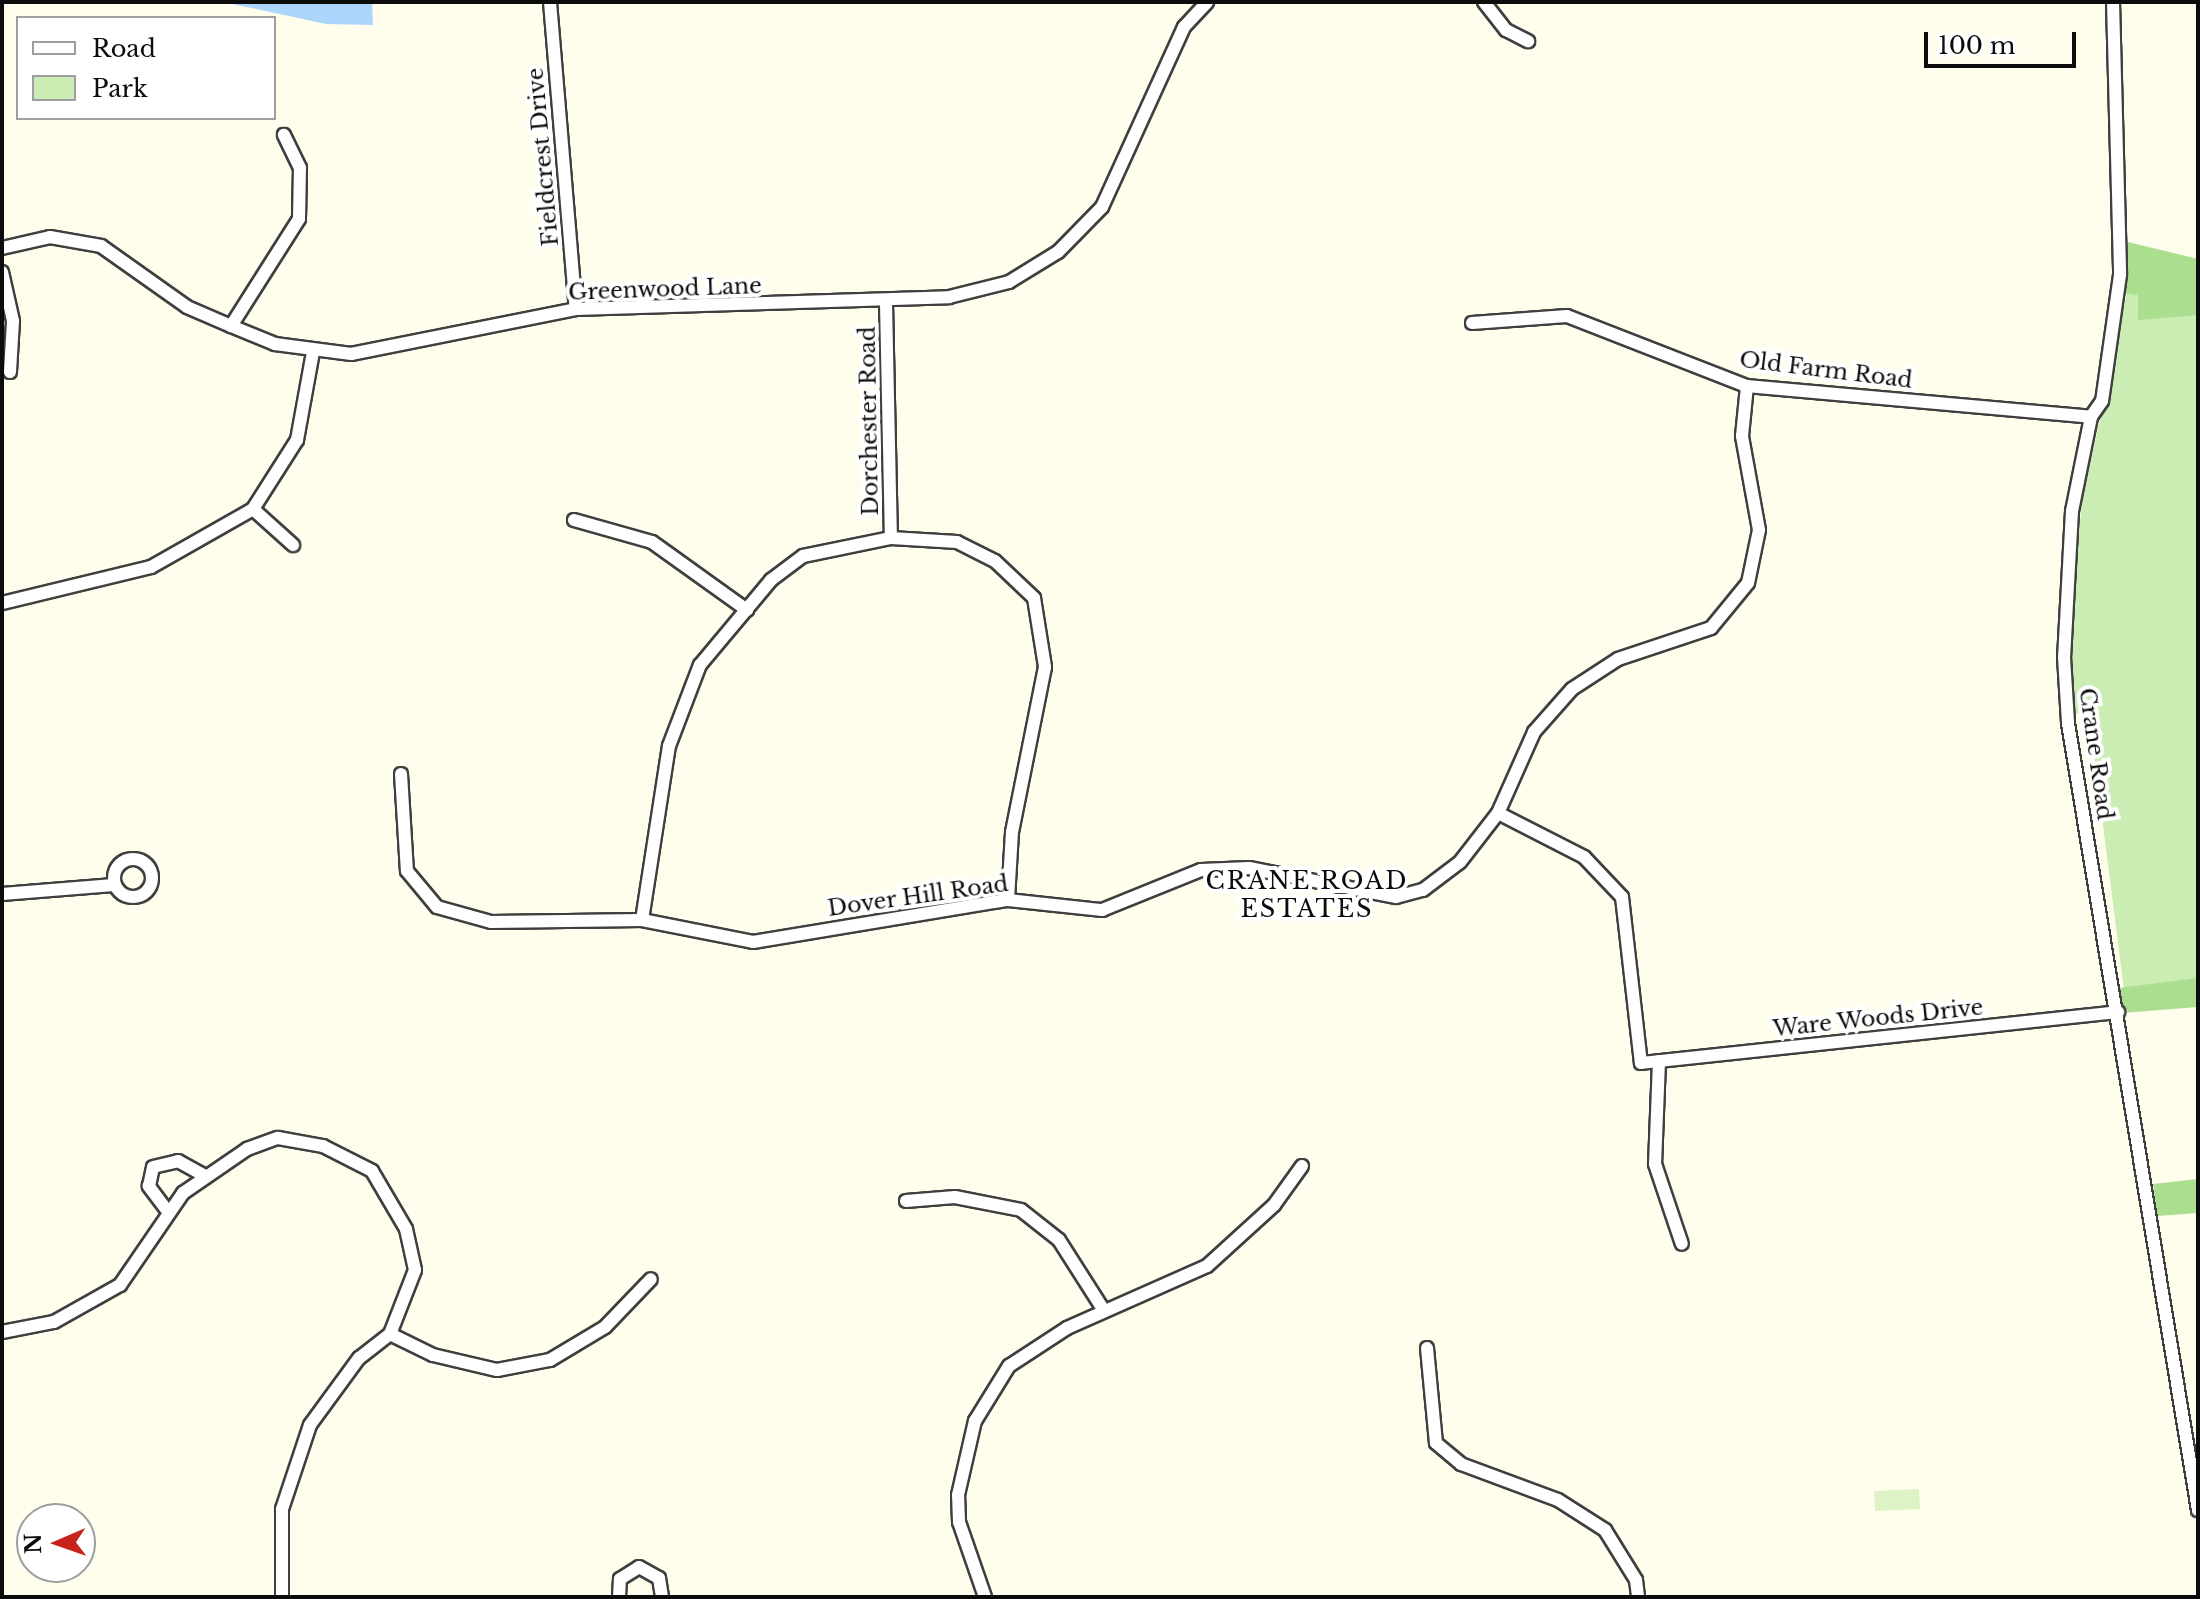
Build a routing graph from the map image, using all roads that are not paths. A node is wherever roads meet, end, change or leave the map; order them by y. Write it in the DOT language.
graph roads {
  1 [pos="550,2"];
  2 [pos="1207,2"];
  3 [pos="1484,2"];
  4 [pos="2113,2"];
  5 [pos="1528,41"];
  6 [pos="284,135"];
  7 [pos="2,248"];
  8 [pos="2,272"];
  9 [pos="886,303"];
  10 [pos="576,309"];
  11 [pos="1472,323"];
  12 [pos="231,326"];
  13 [pos="313,352"];
  14 [pos="10,372"];
  15 [pos="1747,386"];
  16 [pos="2091,417"];
  17 [pos="253,509"];
  18 [pos="574,520"];
  19 [pos="891,538"];
  20 [pos="293,545"];
  21 [pos="2,603"];
  22 [pos="747,610"];
  23 [pos="401,774"];
  24 [pos="1498,813"];
  25 [pos="114,885"];
  26 [pos="2,894"];
  27 [pos="1008,900"];
  28 [pos="642,920"];
  29 [pos="2118,1012"];
  30 [pos="1659,1061"];
  31 [pos="1302,1166"];
  32 [pos="203,1175"];
  33 [pos="906,1201"];
  34 [pos="169,1213"];
  35 [pos="1682,1244"];
  36 [pos="651,1279"];
  37 [pos="1103,1309"];
  38 [pos="2,1332"];
  39 [pos="390,1334"];
  40 [pos="1427,1348"];
  41 [pos="2198,1510"];
  42 [pos="282,1597"];
  43 [pos="619,1597"];
  44 [pos="662,1597"];
  45 [pos="985,1597"];
  46 [pos="1638,1597"];
  1 -- 10 [label="street, Fieldcrest Drive"];
  2 -- 9 [label="street, Greenwood Lane"];
  3 -- 5 [label="street"];
  4 -- 16 [label="street, Crane Road"];
  6 -- 12 [label="street"];
  7 -- 12 [label="street, Greenwood Lane"];
  8 -- 14 [label="street"];
  9 -- 10 [label="street, Greenwood Lane"];
  9 -- 19 [label="street, Dorchester Road"];
  10 -- 13 [label="street, Greenwood Lane"];
  11 -- 15 [label="street, Old Farm Road"];
  12 -- 13 [label="street, Greenwood Lane"];
  13 -- 17 [label="street"];
  15 -- 16 [label="street, Old Farm Road"];
  15 -- 24 [label="street, Dover Hill Road"];
  16 -- 29 [label="street, Crane Road"];
  17 -- 20 [label="street"];
  17 -- 21 [label="street"];
  18 -- 22 [label="street"];
  19 -- 22 [label="street"];
  19 -- 27 [label="street"];
  22 -- 28 [label="street"];
  23 -- 28 [label="street, Dover Hill Road"];
  24 -- 27 [label="street, Dover Hill Road"];
  24 -- 30 [label="street, Ware Woods Drive"];
  25 -- 26 [label="street"];
  27 -- 28 [label="street, Dover Hill Road"];
  29 -- 30 [label="street, Ware Woods Drive"];
  29 -- 41 [label="street, Crane Road"];
  30 -- 35 [label="street"];
  31 -- 37 [label="street"];
  32 -- 34 [label="street"];
  32 -- 34 [label="street"];
  32 -- 39 [label="street"];
  33 -- 37 [label="street"];
  34 -- 38 [label="street"];
  36 -- 39 [label="street"];
  37 -- 45 [label="street"];
  39 -- 42 [label="street"];
  40 -- 46 [label="street"];
  43 -- 44 [label="street"];
}
